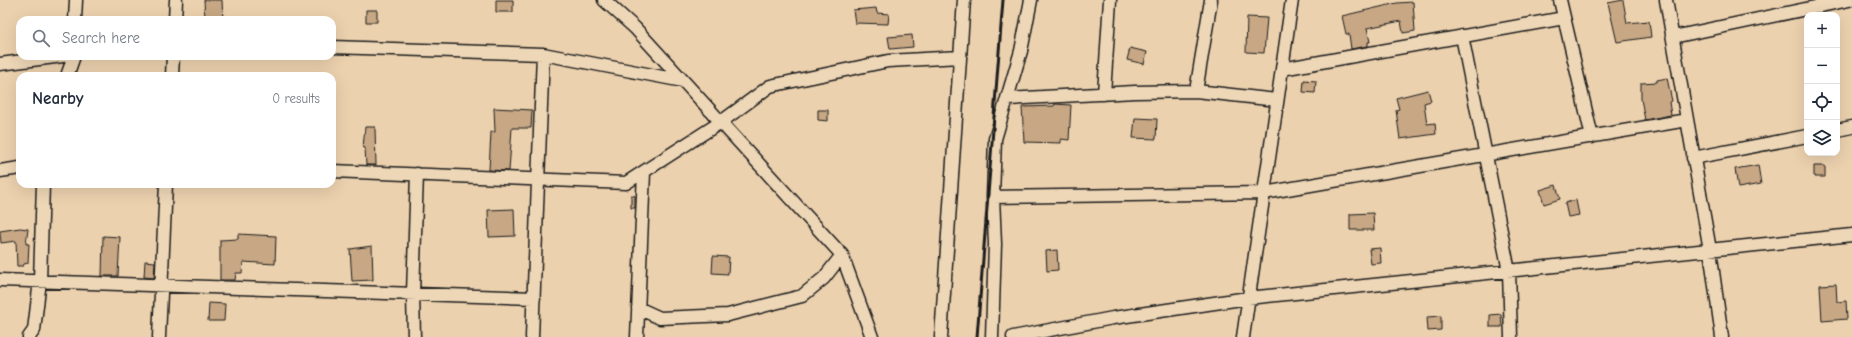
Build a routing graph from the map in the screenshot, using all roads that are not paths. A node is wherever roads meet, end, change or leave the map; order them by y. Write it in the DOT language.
graph roads {
  1 [pos="76,0"];
  2 [pos="176,0"];
  3 [pos="604,0"];
  4 [pos="964,0"];
  5 [pos="1031,0"];
  6 [pos="1110,0"];
  7 [pos="1211,0"];
  8 [pos="1292,0"];
  9 [pos="1560,0"];
  10 [pos="1666,0"];
  11 [pos="1849,0"];
  12 [pos="75,16"];
  13 [pos="175,16"];
  14 [pos="1564,18"];
  15 [pos="1462,36"];
  16 [pos="1673,37"];
  17 [pos="336,47"];
  18 [pos="543,54"];
  19 [pos="960,57"];
  20 [pos="32,60"];
  21 [pos="73,60"];
  22 [pos="173,60"];
  23 [pos="0,64"];
  24 [pos="1282,69"];
  25 [pos="68,72"];
  26 [pos="172,72"];
  27 [pos="683,81"];
  28 [pos="1196,91"];
  29 [pos="1104,94"];
  30 [pos="1007,99"];
  31 [pos="1277,100"];
  32 [pos="1687,120"];
  33 [pos="721,122"];
  34 [pos="1852,127"];
  35 [pos="1840,129"];
  36 [pos="1592,137"];
  37 [pos="1804,137"];
  38 [pos="1486,155"];
  39 [pos="1693,158"];
  40 [pos="16,169"];
  41 [pos="0,171"];
  42 [pos="336,171"];
  43 [pos="644,172"];
  44 [pos="417,174"];
  45 [pos="538,179"];
  46 [pos="43,188"];
  47 [pos="166,188"];
  48 [pos="1264,193"];
  49 [pos="993,197"];
  50 [pos="1852,235"];
  51 [pos="1710,250"];
  52 [pos="842,255"];
  53 [pos="1509,271"];
  54 [pos="0,280"];
  55 [pos="40,281"];
  56 [pos="161,286"];
  57 [pos="413,294"];
  58 [pos="534,298"];
  59 [pos="1248,298"];
  60 [pos="638,308"];
  61 [pos="29,337"];
  62 [pos="159,337"];
  63 [pos="414,337"];
  64 [pos="532,337"];
  65 [pos="637,337"];
  66 [pos="872,337"];
  67 [pos="941,337"];
  68 [pos="992,337"];
  69 [pos="1013,337"];
  70 [pos="1243,337"];
  71 [pos="1511,337"];
  72 [pos="1722,337"];
  1 -- 12 [label="street"];
  2 -- 13 [label="street"];
  3 -- 27 [label="street"];
  4 -- 19 [label="street"];
  5 -- 30 [label="street"];
  6 -- 29 [label="street"];
  7 -- 28 [label="street"];
  8 -- 24 [label="street"];
  9 -- 14 [label="street"];
  10 -- 16 [label="street"];
  11 -- 16 [label="street"];
  14 -- 15 [label="street"];
  14 -- 36 [label="street"];
  15 -- 24 [label="street"];
  15 -- 38 [label="street"];
  16 -- 32 [label="street"];
  17 -- 18 [label="street"];
  18 -- 27 [label="street"];
  18 -- 45 [label="street"];
  19 -- 33 [label="street"];
  19 -- 67 [label="street"];
  20 -- 23 [label="street"];
  21 -- 25 [label="street"];
  22 -- 26 [label="street"];
  24 -- 31 [label="street"];
  27 -- 33 [label="street"];
  28 -- 29 [label="street"];
  28 -- 31 [label="street"];
  29 -- 30 [label="street"];
  30 -- 49 [label="street"];
  31 -- 48 [label="street"];
  32 -- 36 [label="street"];
  32 -- 39 [label="street"];
  33 -- 43 [label="street"];
  33 -- 52 [label="street"];
  34 -- 35 [label="street"];
  36 -- 38 [label="street"];
  37 -- 39 [label="street"];
  38 -- 48 [label="street"];
  38 -- 53 [label="street"];
  39 -- 51 [label="street"];
  40 -- 41 [label="street"];
  42 -- 44 [label="street"];
  43 -- 45 [label="street"];
  43 -- 60 [label="street"];
  44 -- 45 [label="street"];
  44 -- 57 [label="street"];
  45 -- 58 [label="street"];
  46 -- 55 [label="street"];
  47 -- 56 [label="street"];
  48 -- 49 [label="street"];
  48 -- 59 [label="street"];
  49 -- 68 [label="street"];
  50 -- 51 [label="street"];
  51 -- 53 [label="street"];
  51 -- 72 [label="street"];
  52 -- 60 [label="street"];
  52 -- 66 [label="street"];
  53 -- 59 [label="street"];
  53 -- 71 [label="street"];
  54 -- 55 [label="street"];
  55 -- 56 [label="street"];
  55 -- 61 [label="street"];
  56 -- 57 [label="street"];
  56 -- 62 [label="street"];
  57 -- 58 [label="street"];
  57 -- 63 [label="street"];
  58 -- 64 [label="street"];
  59 -- 69 [label="street"];
  59 -- 70 [label="street"];
  60 -- 65 [label="street"];
}
